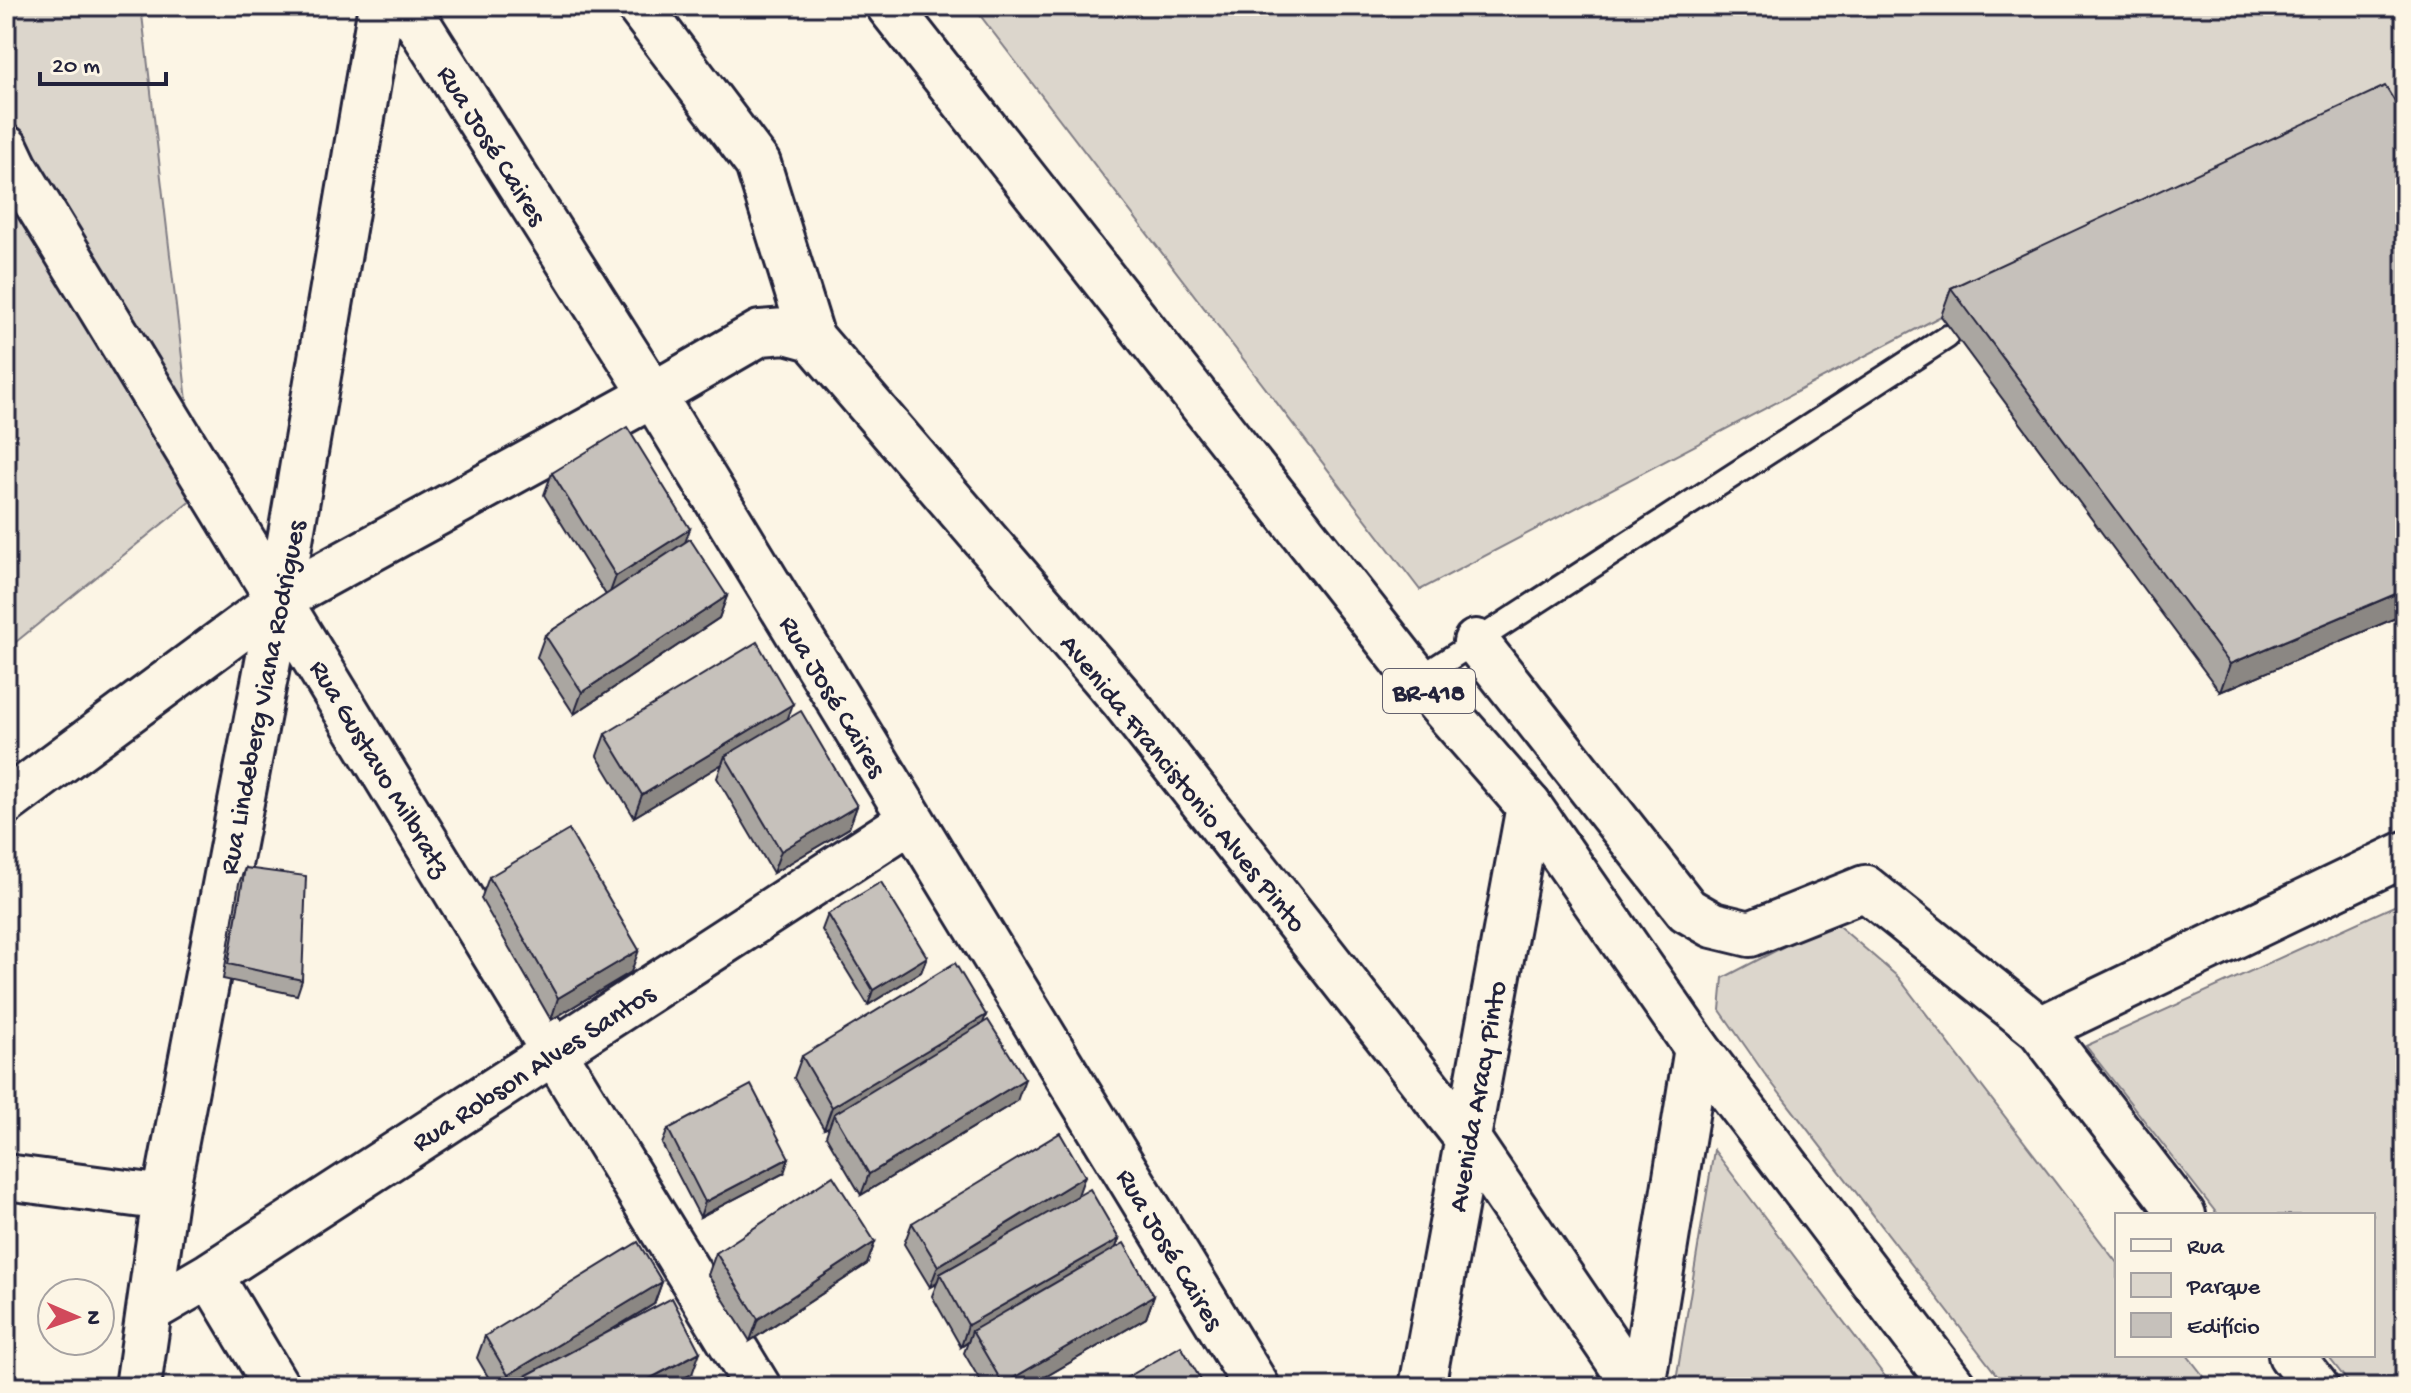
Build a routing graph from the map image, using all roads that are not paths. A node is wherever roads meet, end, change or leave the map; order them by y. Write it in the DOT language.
graph roads {
  1 [pos="381,6"];
  2 [pos="407,6"];
  3 [pos="639,6"];
  4 [pos="889,6"];
  5 [pos="6,148"];
  6 [pos="1947,337"];
  7 [pos="812,338"];
  8 [pos="653,395"];
  9 [pos="280,599"];
  10 [pos="1476,642"];
  11 [pos="1418,679"];
  12 [pos="6,802"];
  13 [pos="1529,806"];
  14 [pos="911,820"];
  15 [pos="2405,854"];
  16 [pos="2040,1029"];
  17 [pos="1697,1048"];
  18 [pos="556,1051"];
  19 [pos="1467,1138"];
  20 [pos="6,1177"];
  21 [pos="165,1198"];
  22 [pos="2181,1213"];
  23 [pos="210,1275"];
  24 [pos="150,1310"];
  25 [pos="2293,1357"];
  26 [pos="138,1387"];
  27 [pos="277,1387"];
  28 [pos="758,1387"];
  29 [pos="1257,1387"];
  30 [pos="1422,1387"];
  31 [pos="1639,1387"];
  32 [pos="1954,1387"];
  33 [pos="2316,1387"];
  1 -- 9 [label="street, Rua Lindeberg Viana Rodrigues"];
  2 -- 8 [label="street, Rua José Caires"];
  3 -- 7 [label="street"];
  4 -- 11 [label="street, BR-418"];
  5 -- 9 [label="street, Rua Gustavo Milbratz"];
  6 -- 10 [label="lane"];
  7 -- 8 [label="street"];
  7 -- 19 [label="street, Avenida Francistonio Alves Pinto"];
  8 -- 9 [label="street"];
  8 -- 14 [label="street, Rua José Caires"];
  9 -- 12 [label="street"];
  9 -- 18 [label="street, Rua Gustavo Milbratz"];
  9 -- 21 [label="street, Rua Lindeberg Viana Rodrigues"];
  10 -- 11 [label="lane"];
  10 -- 16 [label="street"];
  11 -- 13 [label="street, BR-418"];
  13 -- 17 [label="street, BR-418"];
  13 -- 19 [label="street, Avenida Aracy Pinto"];
  14 -- 18 [label="street, Rua Robson Alves Santos"];
  14 -- 29 [label="street, Rua José Caires"];
  15 -- 16 [label="street"];
  16 -- 22 [label="street"];
  17 -- 31 [label="street"];
  17 -- 32 [label="street, BR-418"];
  18 -- 23 [label="street, Rua Robson Alves Santos"];
  18 -- 28 [label="street, Rua Gustavo Milbratz"];
  19 -- 30 [label="street, Avenida Aracy Pinto"];
  19 -- 31 [label="street, Avenida Francistonio Alves Pinto"];
  20 -- 21 [label="street"];
  21 -- 24 [label="street, Rua Lindeberg Viana Rodrigues"];
  23 -- 24 [label="street, Rua Robson Alves Santos"];
  23 -- 27 [label="street"];
  24 -- 26 [label="street, Rua Lindeberg Viana Rodrigues"];
  25 -- 33 [label="street"];
}
